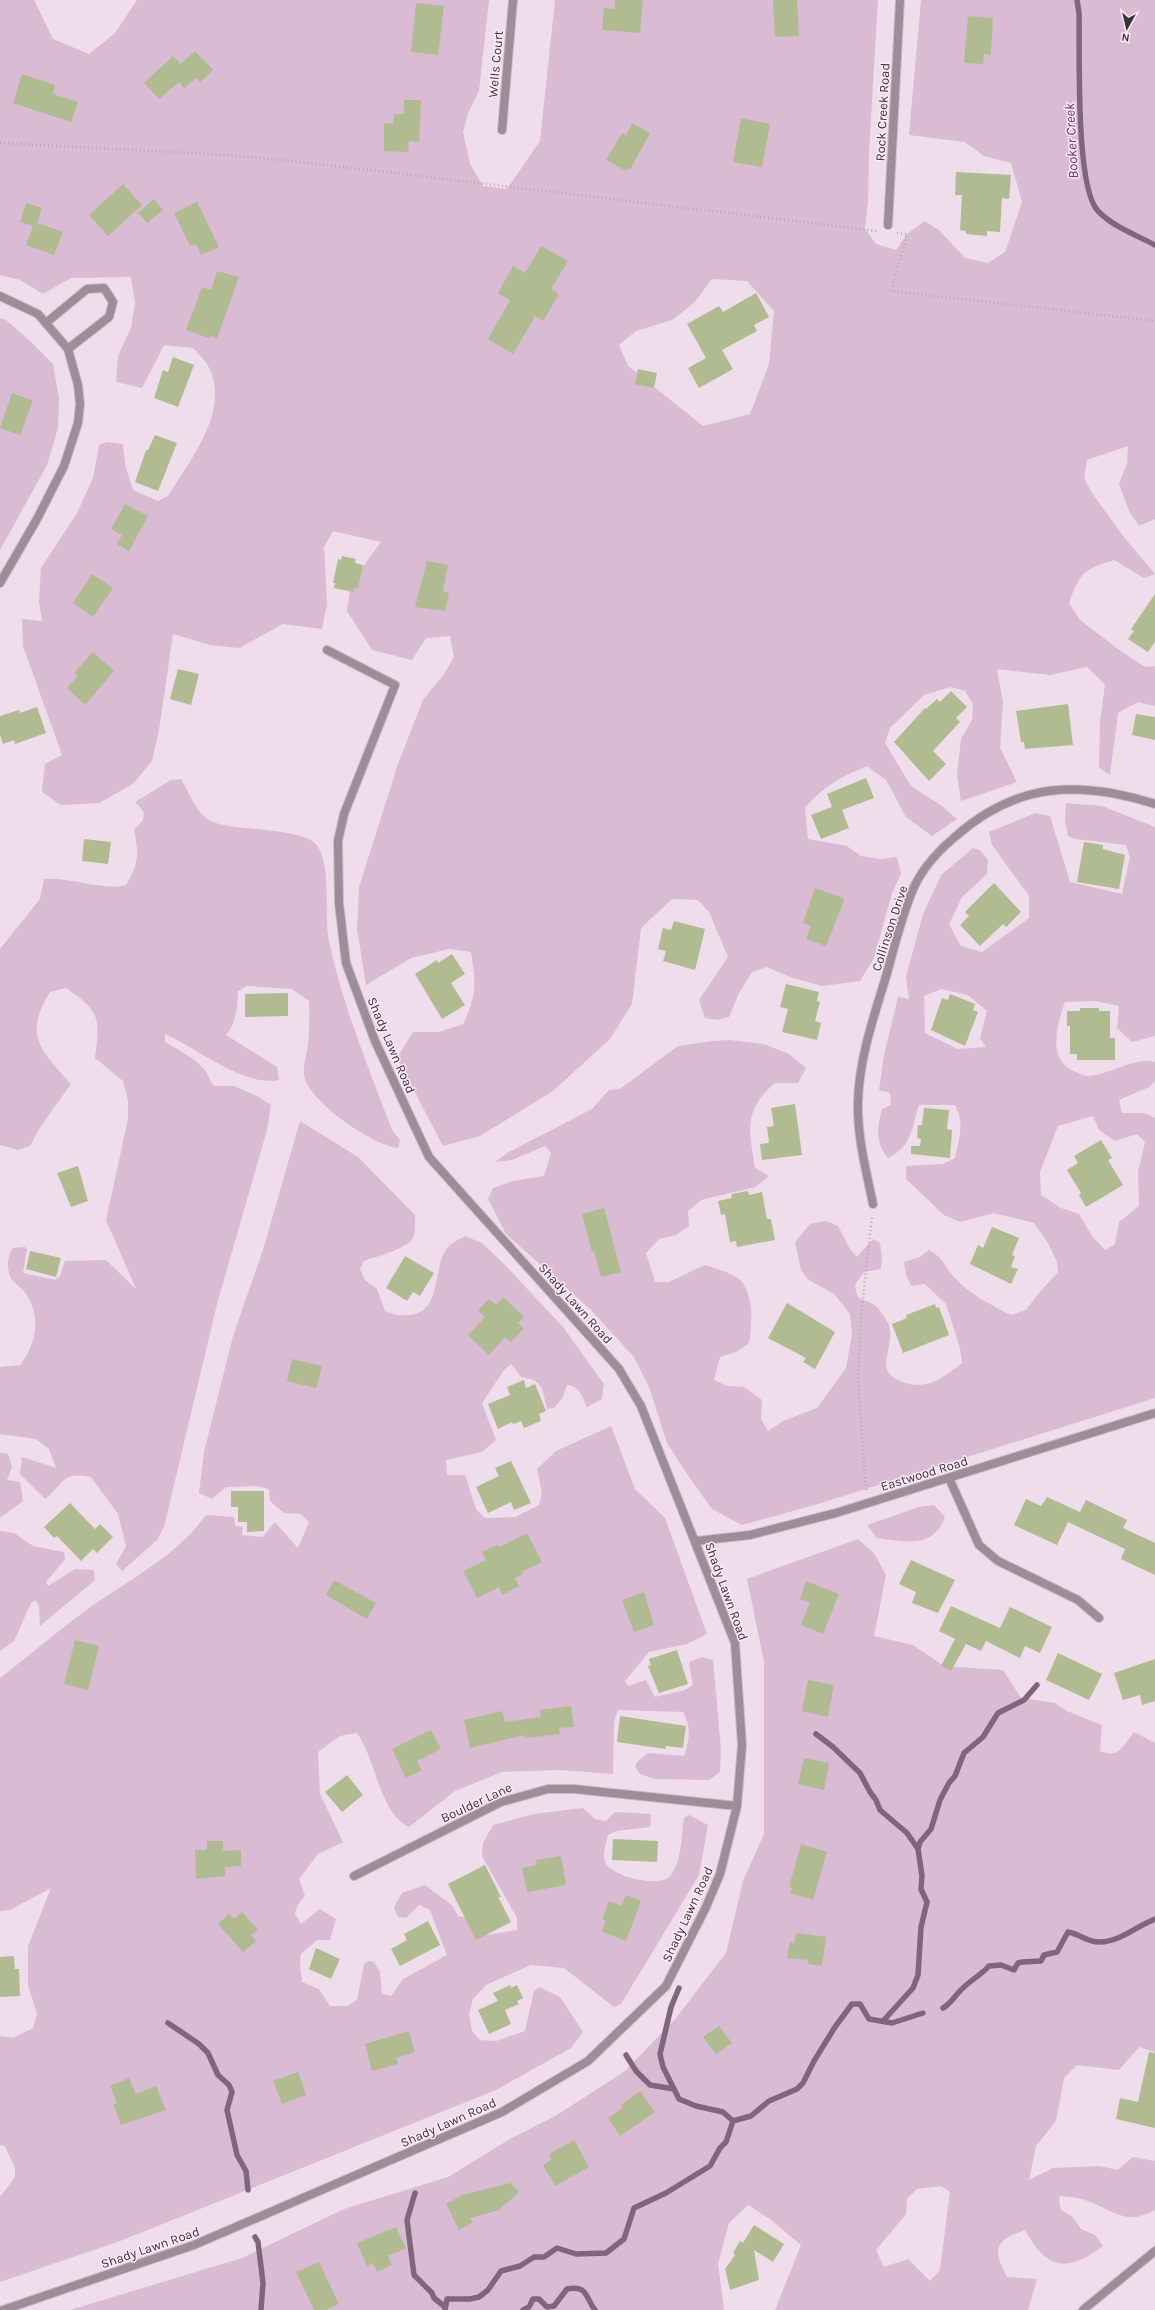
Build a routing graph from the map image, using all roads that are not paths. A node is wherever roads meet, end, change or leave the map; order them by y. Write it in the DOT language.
graph roads {
  1 [pos="513,0"];
  2 [pos="900,0"];
  3 [pos="502,130"];
  4 [pos="887,228"];
  5 [pos="0,296"];
  6 [pos="46,323"];
  7 [pos="68,349"];
  8 [pos="0,583"];
  9 [pos="327,650"];
  10 [pos="1155,804"];
  11 [pos="873,1204"];
  12 [pos="1155,1413"];
  13 [pos="949,1478"];
  14 [pos="696,1541"];
  15 [pos="1099,1618"];
  16 [pos="738,1806"];
  17 [pos="354,1876"];
  18 [pos="1155,2252"];
  19 [pos="3,2310"];
  20 [pos="1083,2310"];
  1 -- 3 [label="street, Wells Court"];
  2 -- 4 [label="street, Rock Creek Road"];
  5 -- 6 [label="street"];
  6 -- 7 [label="street"];
  6 -- 7 [label="street"];
  7 -- 8 [label="street"];
  9 -- 14 [label="street, Shady Lawn Road"];
  10 -- 11 [label="street, Collinson Drive"];
  12 -- 13 [label="street, Eastwood Road"];
  13 -- 14 [label="street, Eastwood Road"];
  13 -- 15 [label="street"];
  14 -- 16 [label="street, Shady Lawn Road"];
  16 -- 17 [label="street, Boulder Lane"];
  16 -- 19 [label="street, Shady Lawn Road"];
  18 -- 20 [label="street"];
}
